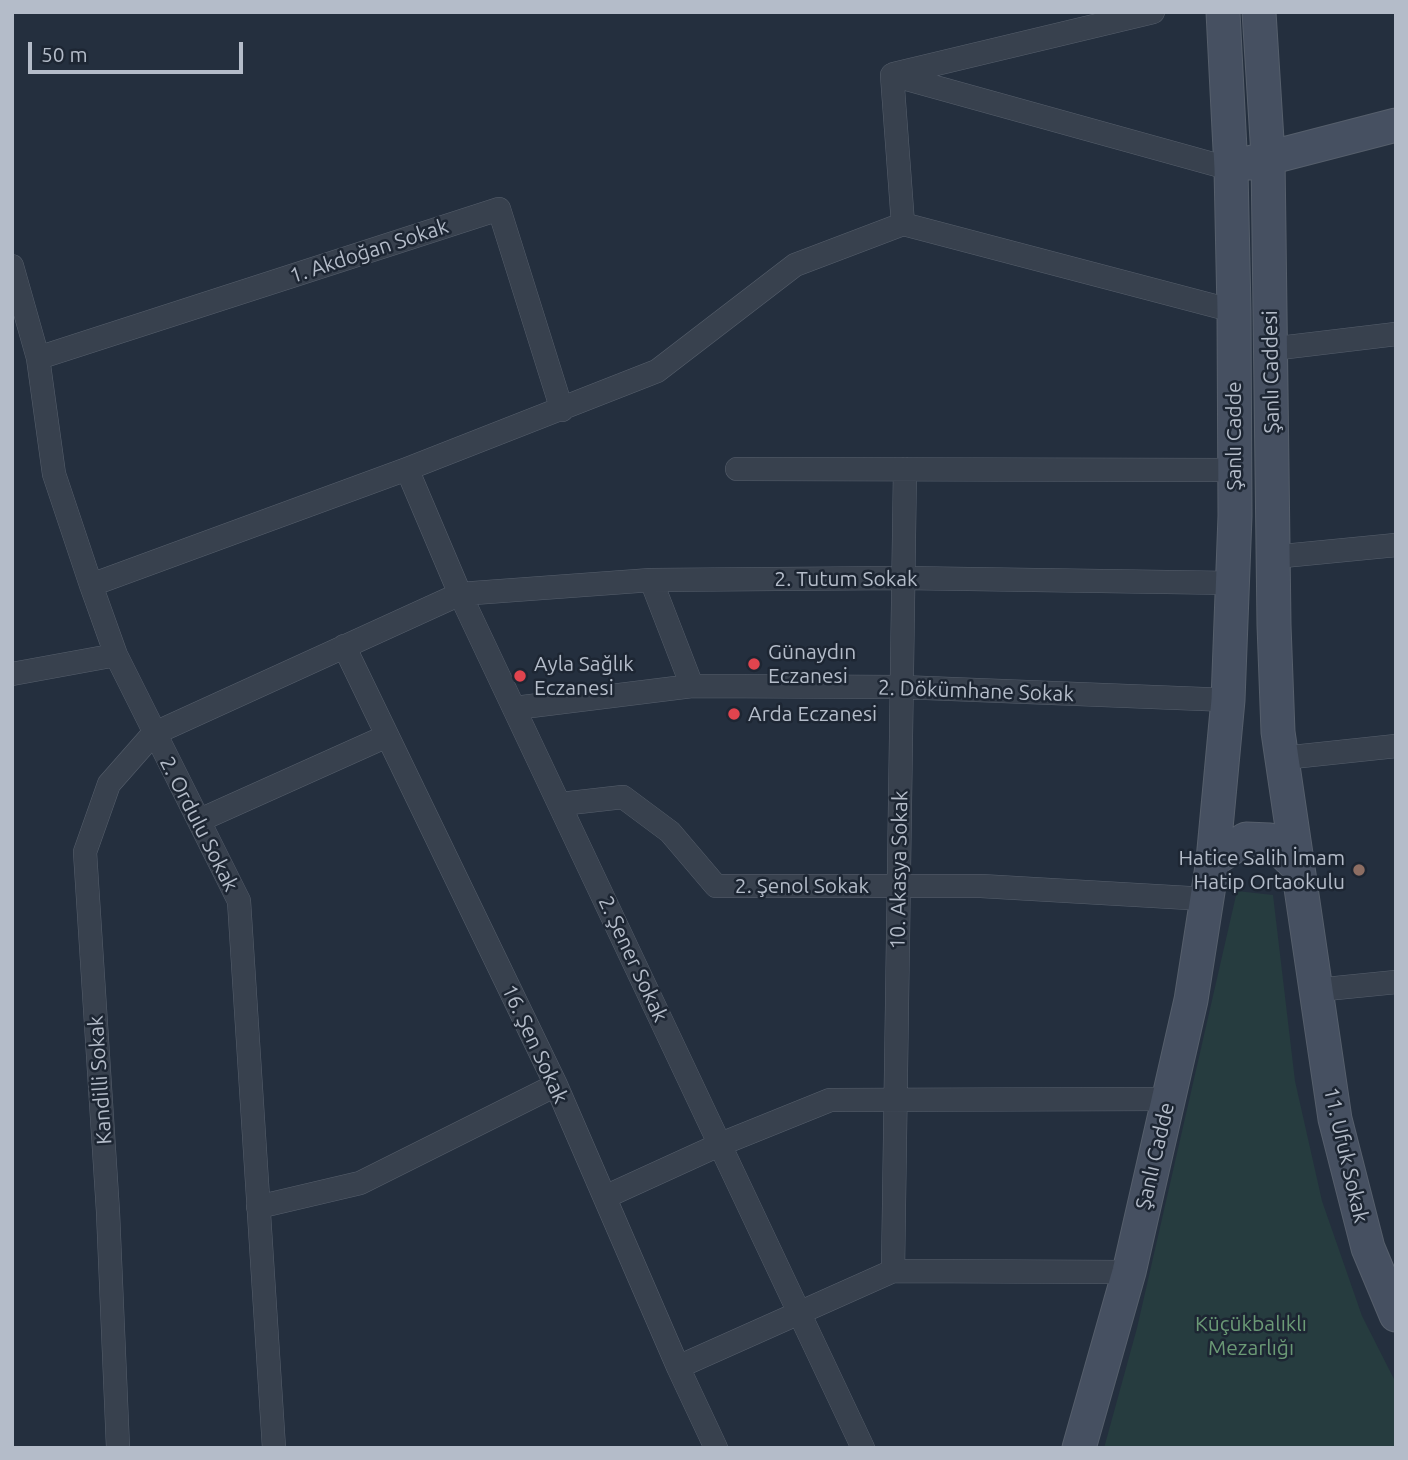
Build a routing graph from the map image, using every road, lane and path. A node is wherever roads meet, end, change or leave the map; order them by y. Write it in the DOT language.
graph roads {
  1 [pos="1153,12"];
  2 [pos="1223,12"];
  3 [pos="1259,12"];
  4 [pos="892,75"];
  5 [pos="1396,125"];
  6 [pos="1268,156"];
  7 [pos="1231,169"];
  8 [pos="903,224"];
  9 [pos="12,266"];
  10 [pos="1234,311"];
  11 [pos="1396,334"];
  12 [pos="1271,349"];
  13 [pos="38,358"];
  14 [pos="562,410"];
  15 [pos="407,469"];
  16 [pos="737,469"];
  17 [pos="905,469"];
  18 [pos="1234,470"];
  19 [pos="1396,545"];
  20 [pos="1273,557"];
  21 [pos="903,578"];
  22 [pos="651,580"];
  23 [pos="1232,583"];
  24 [pos="90,585"];
  25 [pos="460,594"];
  26 [pos="344,646"];
  27 [pos="116,655"];
  28 [pos="12,674"];
  29 [pos="692,686"];
  30 [pos="901,688"];
  31 [pos="1228,701"];
  32 [pos="514,708"];
  33 [pos="153,734"];
  34 [pos="387,736"];
  35 [pos="1280,745"];
  36 [pos="1396,746"];
  37 [pos="561,804"];
  38 [pos="200,820"];
  39 [pos="1213,860"];
  40 [pos="1297,866"];
  41 [pos="899,886"];
  42 [pos="1206,899"];
  43 [pos="1396,982"];
  44 [pos="1316,990"];
  45 [pos="556,1085"];
  46 [pos="894,1099"];
  47 [pos="1168,1099"];
  48 [pos="721,1144"];
  49 [pos="605,1197"];
  50 [pos="258,1207"];
  51 [pos="893,1271"];
  52 [pos="1129,1272"];
  53 [pos="798,1314"];
  54 [pos="1396,1315"];
  55 [pos="678,1367"];
  56 [pos="118,1448"];
  57 [pos="274,1448"];
  58 [pos="716,1448"];
  59 [pos="863,1448"];
  60 [pos="1079,1448"];
  1 -- 4 [label="street"];
  2 -- 7 [label="main road, Şanlı Cadde"];
  3 -- 6 [label="main road, Şanlı Caddesi"];
  4 -- 7 [label="street"];
  4 -- 8 [label="street"];
  5 -- 6 [label="main road"];
  6 -- 7 [label="main road"];
  6 -- 12 [label="main road, Şanlı Caddesi"];
  7 -- 10 [label="main road, Şanlı Cadde"];
  8 -- 10 [label="street"];
  8 -- 14 [label="street"];
  9 -- 13 [label="street, 2. Ordulu Sokak"];
  10 -- 18 [label="main road, Şanlı Cadde"];
  11 -- 12 [label="street"];
  12 -- 20 [label="main road, Şanlı Caddesi"];
  13 -- 14 [label="street, 1. Akdoğan Sokak"];
  13 -- 24 [label="street, 2. Ordulu Sokak"];
  14 -- 15 [label="street"];
  15 -- 24 [label="street"];
  15 -- 25 [label="street, 2. Şener Sokak"];
  16 -- 17 [label="street"];
  17 -- 18 [label="street"];
  17 -- 21 [label="street, 10. Akasya Sokak"];
  18 -- 23 [label="main road, Şanlı Cadde"];
  19 -- 20 [label="street"];
  20 -- 35 [label="main road, Şanlı Caddesi"];
  21 -- 22 [label="street, 2. Tutum Sokak"];
  21 -- 23 [label="street, 2. Tutum Sokak"];
  21 -- 30 [label="street, 10. Akasya Sokak"];
  22 -- 25 [label="street, 2. Tutum Sokak"];
  22 -- 29 [label="street"];
  23 -- 31 [label="main road, Şanlı Cadde"];
  24 -- 27 [label="street, 2. Ordulu Sokak"];
  25 -- 26 [label="street, 2. Tutum Sokak"];
  25 -- 32 [label="street, 2. Şener Sokak"];
  26 -- 33 [label="street, 2. Tutum Sokak"];
  26 -- 34 [label="street, 16. Şen Sokak"];
  27 -- 28 [label="street"];
  27 -- 33 [label="street, 2. Ordulu Sokak"];
  29 -- 30 [label="street, 2. Dökümhane Sokak"];
  29 -- 32 [label="street, 2. Dökümhane Sokak"];
  30 -- 31 [label="street, 2. Dökümhane Sokak"];
  30 -- 41 [label="street, 10. Akasya Sokak"];
  31 -- 39 [label="main road, Şanlı Cadde"];
  32 -- 37 [label="street, 2. Şener Sokak"];
  33 -- 38 [label="street, 2. Ordulu Sokak"];
  33 -- 56 [label="street, Kandilli Sokak"];
  34 -- 38 [label="street"];
  34 -- 45 [label="street, 16. Şen Sokak"];
  35 -- 36 [label="street"];
  35 -- 40 [label="main road"];
  37 -- 41 [label="street, 2. Şenol Sokak"];
  37 -- 48 [label="street, 2. Şener Sokak"];
  38 -- 50 [label="street, 2. Ordulu Sokak"];
  39 -- 40 [label="main road"];
  39 -- 42 [label="main road, Şanlı Cadde"];
  40 -- 44 [label="main road"];
  41 -- 42 [label="street, 2. Şenol Sokak"];
  41 -- 46 [label="street, 10. Akasya Sokak"];
  42 -- 47 [label="main road, Şanlı Cadde"];
  43 -- 44 [label="street"];
  44 -- 54 [label="main road, 11. Ufuk Sokak"];
  45 -- 49 [label="street, 16. Şen Sokak"];
  45 -- 50 [label="street"];
  46 -- 47 [label="street"];
  46 -- 48 [label="street"];
  46 -- 51 [label="street, 10. Akasya Sokak"];
  47 -- 52 [label="main road, Şanlı Cadde"];
  48 -- 49 [label="street"];
  48 -- 53 [label="street, 2. Şener Sokak"];
  49 -- 55 [label="street, 16. Şen Sokak"];
  50 -- 57 [label="street, 2. Ordulu Sokak"];
  51 -- 52 [label="street"];
  51 -- 53 [label="street"];
  52 -- 60 [label="main road, Şanlı Cadde"];
  53 -- 55 [label="street"];
  53 -- 59 [label="street, 2. Şener Sokak"];
  55 -- 58 [label="street, 16. Şen Sokak"];
}
